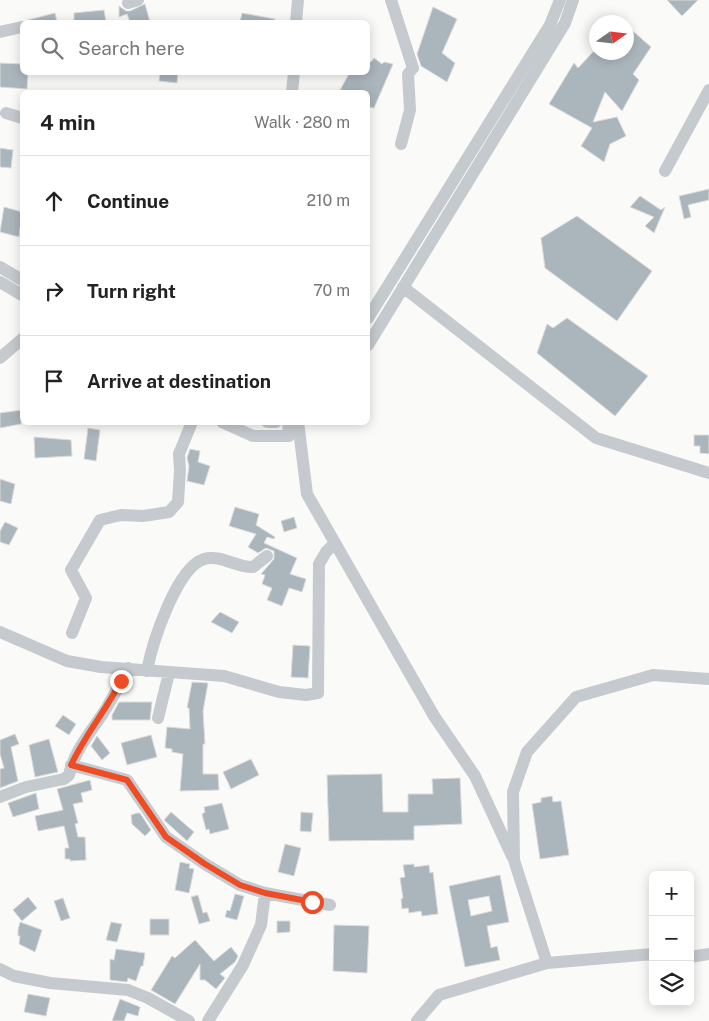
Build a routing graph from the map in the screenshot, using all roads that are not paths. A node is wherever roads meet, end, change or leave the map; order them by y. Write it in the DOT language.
graph roads {
  1 [pos="294,0"];
  2 [pos="298,0"];
  3 [pos="391,0"];
  4 [pos="569,1"];
  5 [pos="296,20"];
  6 [pos="20,27"];
  7 [pos="0,32"];
  8 [pos="294,75"];
  9 [pos="292,90"];
  10 [pos="709,90"];
  11 [pos="6,113"];
  12 [pos="20,117"];
  13 [pos="401,144"];
  14 [pos="665,171"];
  15 [pos="0,267"];
  16 [pos="20,279"];
  17 [pos="0,282"];
  18 [pos="403,287"];
  19 [pos="20,294"];
  20 [pos="370,315"];
  21 [pos="20,342"];
  22 [pos="370,342"];
  23 [pos="0,358"];
  24 [pos="191,425"];
  25 [pos="229,425"];
  26 [pos="288,425"];
  27 [pos="298,425"];
  28 [pos="709,473"];
  29 [pos="335,543"];
  30 [pos="266,556"];
  31 [pos="0,632"];
  32 [pos="72,633"];
  33 [pos="128,668"];
  34 [pos="147,670"];
  35 [pos="169,674"];
  36 [pos="709,679"];
  37 [pos="158,718"];
  38 [pos="71,765"];
  39 [pos="0,797"];
  40 [pos="514,860"];
  41 [pos="265,893"];
  42 [pos="330,905"];
  43 [pos="649,954"];
  44 [pos="709,954"];
  45 [pos="694,956"];
  46 [pos="548,963"];
  47 [pos="0,969"];
  48 [pos="189,1021"];
  49 [pos="208,1021"];
  50 [pos="417,1021"];
  1 -- 2 [label="street"];
  2 -- 5 [label="street"];
  3 -- 13 [label="street"];
  4 -- 18 [label="street"];
  4 -- 20 [label="street"];
  6 -- 7 [label="street"];
  8 -- 9 [label="street"];
  10 -- 14 [label="street"];
  11 -- 12 [label="street"];
  15 -- 16 [label="street"];
  17 -- 19 [label="street"];
  18 -- 22 [label="street"];
  18 -- 28 [label="street"];
  21 -- 23 [label="street"];
  24 -- 32 [label="street"];
  25 -- 26 [label="street"];
  27 -- 29 [label="street"];
  29 -- 35 [label="street"];
  29 -- 40 [label="street"];
  30 -- 34 [label="street"];
  31 -- 33 [label="street"];
  33 -- 34 [label="street"];
  33 -- 38 [label="street"];
  34 -- 35 [label="street"];
  35 -- 37 [label="street"];
  36 -- 40 [label="street"];
  38 -- 39 [label="street"];
  38 -- 41 [label="street"];
  40 -- 46 [label="street"];
  41 -- 42 [label="street"];
  41 -- 49 [label="street"];
  43 -- 46 [label="street"];
  44 -- 45 [label="street"];
  46 -- 50 [label="street"];
  47 -- 48 [label="street"];
}
